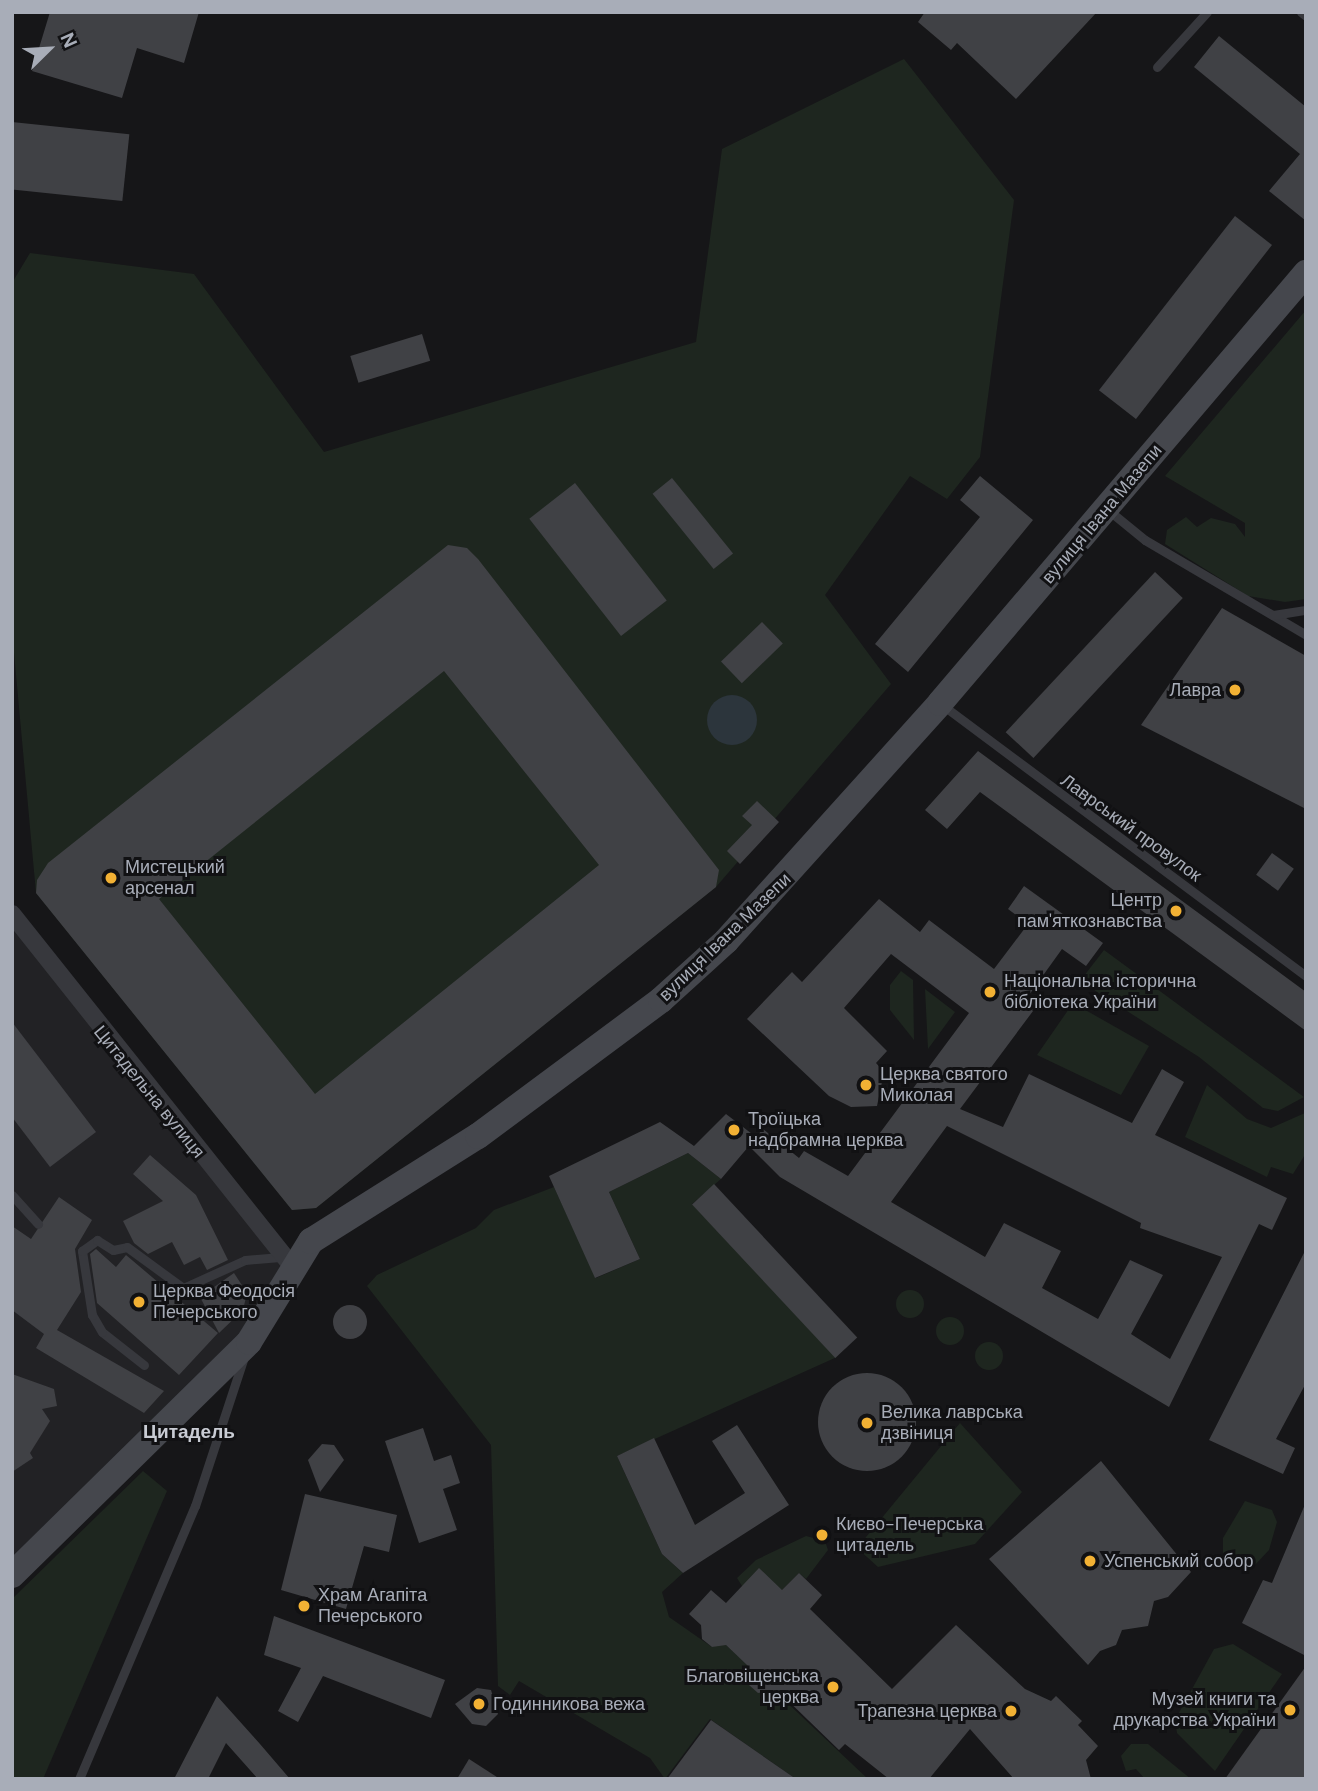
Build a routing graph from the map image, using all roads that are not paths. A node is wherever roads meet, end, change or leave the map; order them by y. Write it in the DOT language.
graph roads {
  1 [pos="1207,12"];
  2 [pos="1301,12"];
  3 [pos="1306,16"];
  4 [pos="1157,67"];
  5 [pos="1306,273"];
  6 [pos="1107,508"];
  7 [pos="1306,610"];
  8 [pos="1272,615"];
  9 [pos="1306,635"];
  10 [pos="940,703"];
  11 [pos="12,914"];
  12 [pos="1306,976"];
  13 [pos="12,1195"];
  14 [pos="38,1224"];
  15 [pos="287,1262"];
  16 [pos="249,1342"];
  17 [pos="144,1365"];
  18 [pos="12,1575"];
  19 [pos="79,1779"];
  1 -- 4 [label="lane"];
  2 -- 3 [label="lane"];
  5 -- 6 [label="main road, вулиця Івана Мазепи"];
  6 -- 8 [label="lane"];
  6 -- 10 [label="main road, вулиця Івана Мазепи"];
  7 -- 8 [label="lane"];
  8 -- 9 [label="lane"];
  10 -- 12 [label="lane, Лаврський провулок"];
  10 -- 15 [label="main road, вулиця Івана Мазепи"];
  11 -- 15 [label="street, Цитадельна вулиця"];
  13 -- 14 [label="lane"];
  15 -- 16 [label="main road, вулиця Івана Мазепи"];
  15 -- 17 [label="lane"];
  16 -- 18 [label="main road, вулиця Івана Мазепи"];
  16 -- 19 [label="lane"];
}
